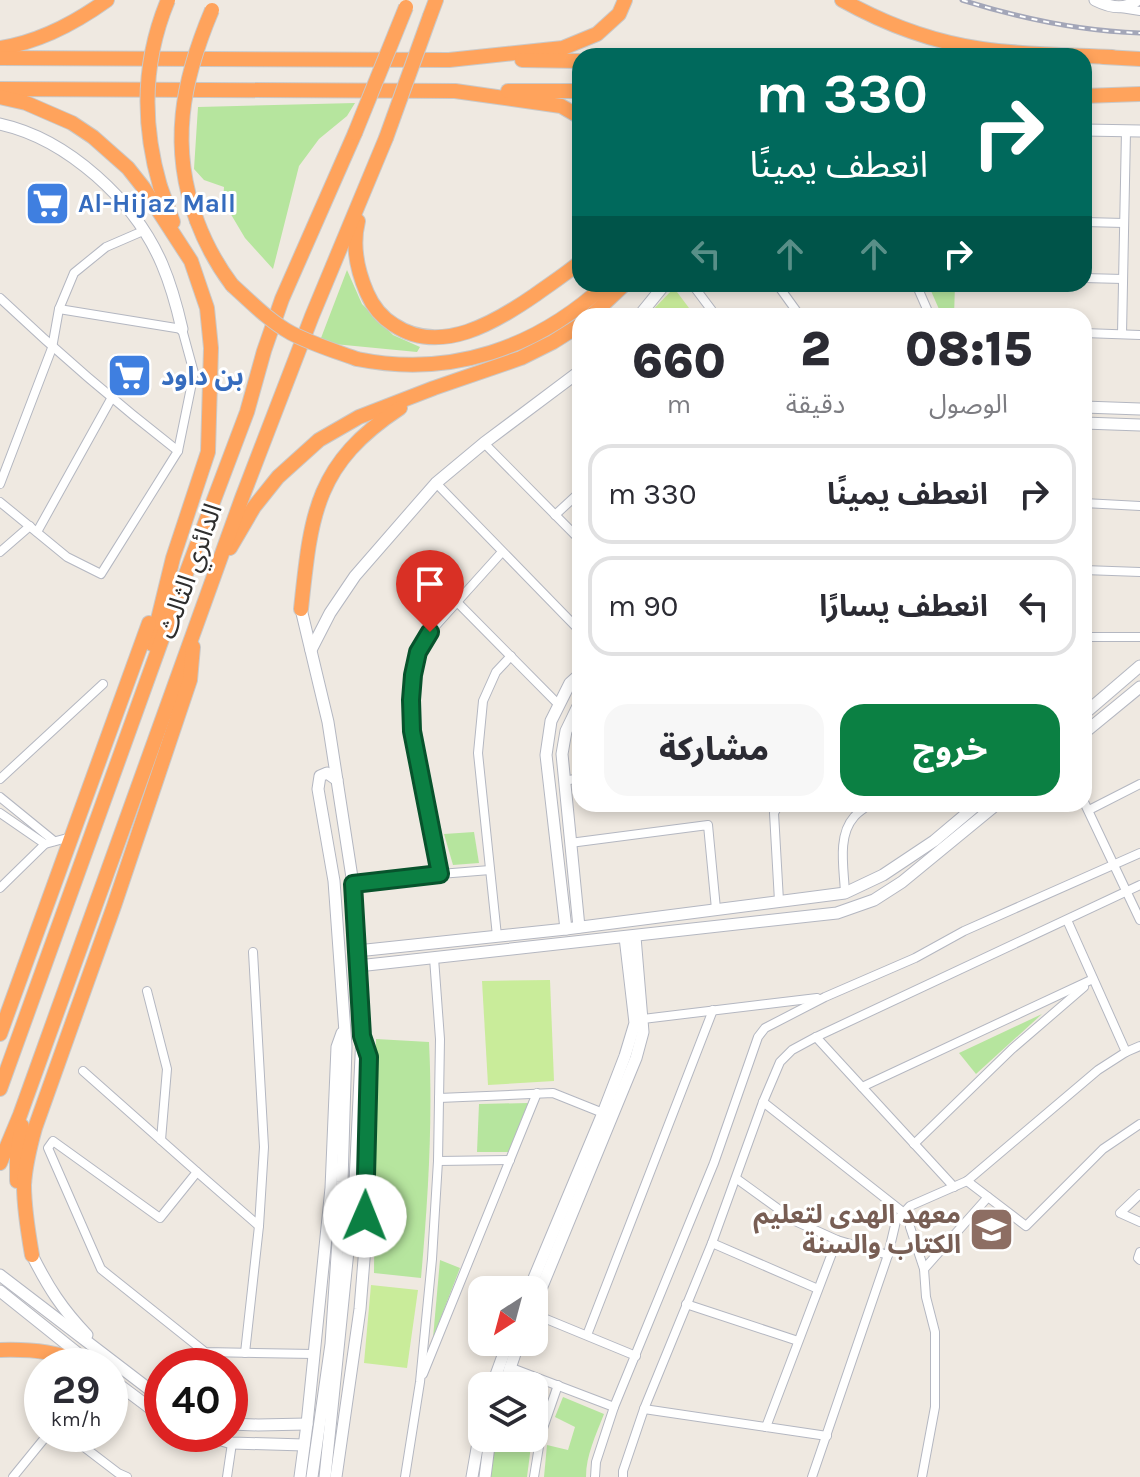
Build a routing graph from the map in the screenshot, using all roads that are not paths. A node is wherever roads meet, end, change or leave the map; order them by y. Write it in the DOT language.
graph roads {
  1 [pos="107,0"];
  2 [pos="168,0"];
  3 [pos="436,0"];
  4 [pos="625,0"];
  5 [pos="842,0"];
  6 [pos="1095,0"];
  7 [pos="407,3"];
  8 [pos="1138,4"];
  9 [pos="214,5"];
  10 [pos="0,48"];
  11 [pos="986,48"];
  12 [pos="1092,56"];
  13 [pos="1112,57"];
  14 [pos="0,58"];
  15 [pos="1092,58"];
  16 [pos="1140,59"];
  17 [pos="449,60"];
  18 [pos="572,61"];
  19 [pos="0,89"];
  20 [pos="455,91"];
  21 [pos="572,91"];
  22 [pos="1140,94"];
  23 [pos="1092,96"];
  24 [pos="0,97"];
  25 [pos="572,112"];
  26 [pos="0,124"];
  27 [pos="1092,130"];
  28 [pos="1126,131"];
  29 [pos="1140,131"];
  30 [pos="365,184"];
  31 [pos="1092,222"];
  32 [pos="1124,223"];
  33 [pos="143,231"];
  34 [pos="183,249"];
  35 [pos="572,268"];
  36 [pos="1092,278"];
  37 [pos="1123,279"];
  38 [pos="598,292"];
  39 [pos="616,292"];
  40 [pos="658,292"];
  41 [pos="0,298"];
  42 [pos="579,308"];
  43 [pos="600,308"];
  44 [pos="646,308"];
  45 [pos="11,309"];
  46 [pos="59,309"];
  47 [pos="572,312"];
  48 [pos="0,313"];
  49 [pos="182,329"];
  50 [pos="572,330"];
  51 [pos="1092,333"];
  52 [pos="1122,334"];
  53 [pos="1140,335"];
  54 [pos="52,348"];
  55 [pos="572,377"];
  56 [pos="434,388"];
  57 [pos="111,399"];
  58 [pos="1092,407"];
  59 [pos="1140,409"];
  60 [pos="1092,423"];
  61 [pos="1140,425"];
  62 [pos="484,443"];
  63 [pos="178,451"];
  64 [pos="436,483"];
  65 [pos="0,484"];
  66 [pos="572,499"];
  67 [pos="0,502"];
  68 [pos="1092,503"];
  69 [pos="1140,506"];
  70 [pos="555,515"];
  71 [pos="34,529"];
  72 [pos="572,532"];
  73 [pos="0,552"];
  74 [pos="502,552"];
  75 [pos="171,566"];
  76 [pos="1092,570"];
  77 [pos="1140,572"];
  78 [pos="213,576"];
  79 [pos="457,602"];
  80 [pos="301,609"];
  81 [pos="572,623"];
  82 [pos="194,629"];
  83 [pos="1092,637"];
  84 [pos="1140,637"];
  85 [pos="311,650"];
  86 [pos="511,656"];
  87 [pos="1140,666"];
  88 [pos="148,677"];
  89 [pos="572,681"];
  90 [pos="103,684"];
  91 [pos="1140,687"];
  92 [pos="558,704"];
  93 [pos="1092,707"];
  94 [pos="572,720"];
  95 [pos="1092,726"];
  96 [pos="0,779"];
  97 [pos="337,780"];
  98 [pos="572,780"];
  99 [pos="564,781"];
  100 [pos="1140,784"];
  101 [pos="0,797"];
  102 [pos="1092,804"];
  103 [pos="774,812"];
  104 [pos="860,812"];
  105 [pos="968,812"];
  106 [pos="987,812"];
  107 [pos="1089,812"];
  108 [pos="0,813"];
  109 [pos="71,837"];
  110 [pos="50,842"];
  111 [pos="570,843"];
  112 [pos="1140,853"];
  113 [pos="1114,865"];
  114 [pos="490,870"];
  115 [pos="440,874"];
  116 [pos="353,884"];
  117 [pos="1140,885"];
  118 [pos="0,888"];
  119 [pos="1127,892"];
  120 [pos="845,893"];
  121 [pos="779,901"];
  122 [pos="114,906"];
  123 [pos="716,909"];
  124 [pos="1067,920"];
  125 [pos="1140,920"];
  126 [pos="579,927"];
  127 [pos="566,929"];
  128 [pos="497,936"];
  129 [pos="630,937"];
  130 [pos="357,951"];
  131 [pos="253,952"];
  132 [pos="434,958"];
  133 [pos="74,964"];
  134 [pos="358,966"];
  135 [pos="1093,979"];
  136 [pos="147,991"];
  137 [pos="825,997"];
  138 [pos="713,1010"];
  139 [pos="643,1019"];
  140 [pos="345,1025"];
  141 [pos="0,1034"];
  142 [pos="362,1036"];
  143 [pos="816,1037"];
  144 [pos="1140,1046"];
  145 [pos="1126,1052"];
  146 [pos="83,1071"];
  147 [pos="2,1082"];
  148 [pos="862,1087"];
  149 [pos="537,1093"];
  150 [pos="28,1094"];
  151 [pos="439,1098"];
  152 [pos="763,1102"];
  153 [pos="603,1113"];
  154 [pos="1140,1124"];
  155 [pos="161,1140"];
  156 [pos="914,1144"];
  157 [pos="510,1160"];
  158 [pos="438,1161"];
  159 [pos="0,1163"];
  160 [pos="197,1172"];
  161 [pos="737,1179"];
  162 [pos="967,1181"];
  163 [pos="954,1187"];
  164 [pos="1140,1194"];
  165 [pos="988,1197"];
  166 [pos="904,1213"];
  167 [pos="1140,1222"];
  168 [pos="259,1226"];
  169 [pos="910,1227"];
  170 [pos="837,1240"];
  171 [pos="712,1243"];
  172 [pos="1140,1252"];
  173 [pos="32,1255"];
  174 [pos="888,1255"];
  175 [pos="1140,1260"];
  176 [pos="924,1269"];
  177 [pos="0,1275"];
  178 [pos="535,1276"];
  179 [pos="546,1276"];
  180 [pos="818,1289"];
  181 [pos="0,1291"];
  182 [pos="686,1304"];
  183 [pos="548,1320"];
  184 [pos="587,1335"];
  185 [pos="798,1341"];
  186 [pos="71,1348"];
  187 [pos="95,1348"];
  188 [pos="99,1348"];
  189 [pos="200,1348"];
  190 [pos="246,1348"];
  191 [pos="24,1349"];
  192 [pos="0,1350"];
  193 [pos="248,1353"];
  194 [pos="314,1354"];
  195 [pos="513,1356"];
  196 [pos="636,1356"];
  197 [pos="509,1367"];
  198 [pos="508,1372"];
  199 [pos="128,1373"];
  200 [pos="420,1382"];
  201 [pos="144,1385"];
  202 [pos="558,1385"];
  203 [pos="614,1407"];
  204 [pos="644,1409"];
  205 [pos="248,1424"];
  206 [pos="307,1424"];
  207 [pos="766,1427"];
  208 [pos="827,1436"];
  209 [pos="248,1443"];
  210 [pos="304,1445"];
  211 [pos="33,1452"];
  212 [pos="90,1452"];
  213 [pos="231,1452"];
  214 [pos="476,1452"];
  215 [pos="488,1452"];
  216 [pos="112,1469"];
  217 [pos="13,1477"];
  218 [pos="106,1477"];
  219 [pos="127,1477"];
  220 [pos="227,1477"];
  221 [pos="300,1477"];
  222 [pos="312,1477"];
  223 [pos="325,1477"];
  224 [pos="336,1477"];
  225 [pos="405,1477"];
  226 [pos="472,1477"];
  227 [pos="485,1477"];
  228 [pos="534,1477"];
  229 [pos="595,1477"];
  230 [pos="623,1477"];
  231 [pos="812,1477"];
  232 [pos="922,1477"];
  1 -- 10 [label="highway"];
  2 -- 34 [label="highway, bridge"];
  3 -- 30 [label="highway, الدائري الثالث, bridge"];
  4 -- 17 [label="highway"];
  5 -- 11 [label="highway"];
  6 -- 8 [label="street"];
  7 -- 88 [label="highway, الدائري الثالث, bridge"];
  9 -- 47 [label="highway, bridge"];
  12 -- 13 [label="highway"];
  13 -- 15 [label="highway"];
  13 -- 16 [label="highway"];
  14 -- 17 [label="highway"];
  17 -- 18 [label="highway"];
  19 -- 20 [label="highway"];
  20 -- 21 [label="highway"];
  20 -- 25 [label="highway"];
  22 -- 23 [label="highway"];
  24 -- 34 [label="highway"];
  26 -- 33 [label="street"];
  27 -- 28 [label="street"];
  28 -- 29 [label="street"];
  28 -- 32 [label="street"];
  30 -- 35 [label="highway"];
  30 -- 78 [label="highway, الدائري الثالث"];
  31 -- 32 [label="street"];
  32 -- 37 [label="street"];
  33 -- 46 [label="street"];
  33 -- 49 [label="street"];
  34 -- 75 [label="highway"];
  36 -- 37 [label="street"];
  37 -- 52 [label="street"];
  38 -- 42 [label="highway, bridge"];
  39 -- 43 [label="highway"];
  40 -- 44 [label="street"];
  41 -- 45 [label="street"];
  45 -- 48 [label="street"];
  45 -- 54 [label="street"];
  46 -- 49 [label="street"];
  46 -- 54 [label="street"];
  49 -- 63 [label="street"];
  50 -- 56 [label="highway"];
  51 -- 52 [label="street"];
  52 -- 53 [label="street"];
  54 -- 57 [label="street"];
  54 -- 65 [label="street"];
  55 -- 62 [label="street"];
  56 -- 78 [label="highway"];
  56 -- 80 [label="highway"];
  57 -- 63 [label="street"];
  57 -- 71 [label="street"];
  58 -- 59 [label="street"];
  60 -- 61 [label="street"];
  62 -- 64 [label="street"];
  62 -- 70 [label="street"];
  63 -- 71 [label="street"];
  64 -- 74 [label="street"];
  64 -- 85 [label="street"];
  66 -- 70 [label="street"];
  67 -- 71 [label="street"];
  68 -- 69 [label="street"];
  70 -- 72 [label="street"];
  71 -- 73 [label="street"];
  74 -- 79 [label="street"];
  74 -- 81 [label="street"];
  75 -- 88 [label="highway"];
  75 -- 109 [label="highway"];
  76 -- 77 [label="street"];
  78 -- 82 [label="highway, الدائري الثالث"];
  79 -- 86 [label="street"];
  79 -- 115 [label="street"];
  80 -- 85 [label="street"];
  82 -- 122 [label="highway"];
  82 -- 133 [label="highway, الدائري الثالث"];
  83 -- 84 [label="street"];
  85 -- 97 [label="street"];
  86 -- 92 [label="street"];
  86 -- 114 [label="street"];
  87 -- 93 [label="street"];
  88 -- 147 [label="highway, الدائري الثالث"];
  89 -- 92 [label="street"];
  90 -- 96 [label="street"];
  91 -- 95 [label="street"];
  92 -- 127 [label="street"];
  94 -- 99 [label="street"];
  97 -- 116 [label="street"];
  97 -- 140 [label="street"];
  98 -- 99 [label="street"];
  99 -- 111 [label="street"];
  100 -- 102 [label="street"];
  101 -- 110 [label="street"];
  103 -- 121 [label="street"];
  104 -- 120 [label="street"];
  105 -- 120 [label="street"];
  106 -- 129 [label="street"];
  107 -- 113 [label="street"];
  108 -- 110 [label="street"];
  109 -- 110 [label="street"];
  109 -- 141 [label="highway"];
  110 -- 118 [label="street"];
  111 -- 123 [label="street"];
  111 -- 126 [label="street"];
  112 -- 113 [label="street"];
  113 -- 119 [label="street"];
  113 -- 137 [label="street"];
  114 -- 115 [label="street"];
  114 -- 128 [label="street"];
  115 -- 116 [label="street"];
  116 -- 130 [label="street"];
  117 -- 119 [label="street"];
  119 -- 124 [label="street"];
  119 -- 125 [label="street"];
  120 -- 121 [label="street"];
  121 -- 123 [label="street"];
  122 -- 133 [label="highway"];
  122 -- 173 [label="highway"];
  123 -- 126 [label="street"];
  124 -- 135 [label="street"];
  124 -- 143 [label="street"];
  126 -- 127 [label="street"];
  127 -- 128 [label="street"];
  128 -- 130 [label="street"];
  129 -- 132 [label="street"];
  129 -- 139 [label="street"];
  129 -- 153 [label="street"];
  130 -- 134 [label="street"];
  131 -- 168 [label="street"];
  132 -- 134 [label="street"];
  132 -- 151 [label="street"];
  133 -- 150 [label="highway, الدائري الثالث"];
  134 -- 142 [label="street"];
  135 -- 145 [label="street"];
  135 -- 148 [label="street"];
  135 -- 156 [label="street"];
  136 -- 155 [label="street"];
  137 -- 138 [label="street"];
  137 -- 196 [label="street"];
  138 -- 139 [label="street"];
  138 -- 184 [label="street"];
  139 -- 179 [label="street"];
  140 -- 194 [label="street"];
  140 -- 222 [label="street"];
  142 -- 223 [label="street"];
  142 -- 224 [label="street"];
  143 -- 148 [label="street"];
  143 -- 152 [label="street"];
  144 -- 145 [label="street"];
  145 -- 162 [label="street"];
  146 -- 155 [label="street"];
  148 -- 156 [label="street"];
  149 -- 151 [label="street"];
  149 -- 153 [label="street"];
  149 -- 157 [label="street"];
  150 -- 159 [label="highway, الدائري الثالث"];
  150 -- 173 [label="highway"];
  151 -- 158 [label="street"];
  152 -- 161 [label="street"];
  152 -- 166 [label="street"];
  153 -- 178 [label="street"];
  154 -- 165 [label="street"];
  155 -- 160 [label="street"];
  156 -- 163 [label="street"];
  157 -- 158 [label="street"];
  157 -- 200 [label="street"];
  158 -- 200 [label="street"];
  160 -- 168 [label="street"];
  160 -- 189 [label="street"];
  161 -- 170 [label="street"];
  161 -- 171 [label="street"];
  162 -- 163 [label="street"];
  162 -- 165 [label="street"];
  163 -- 166 [label="street"];
  164 -- 167 [label="street"];
  165 -- 176 [label="street"];
  166 -- 174 [label="street"];
  168 -- 190 [label="street"];
  169 -- 176 [label="street"];
  170 -- 174 [label="street"];
  170 -- 180 [label="street"];
  171 -- 180 [label="street"];
  171 -- 182 [label="street"];
  172 -- 175 [label="street"];
  173 -- 188 [label="street"];
  174 -- 208 [label="street"];
  176 -- 232 [label="street"];
  177 -- 187 [label="street"];
  180 -- 185 [label="street"];
  181 -- 186 [label="street"];
  182 -- 185 [label="street"];
  182 -- 204 [label="street"];
  183 -- 184 [label="street"];
  184 -- 196 [label="street"];
  185 -- 207 [label="street"];
  191 -- 192 [label="highway"];
  193 -- 194 [label="street"];
  194 -- 206 [label="street"];
  195 -- 197 [label="street"];
  196 -- 203 [label="street"];
  197 -- 198 [label="street"];
  197 -- 202 [label="street"];
  199 -- 201 [label="street"];
  200 -- 225 [label="street"];
  202 -- 203 [label="street"];
  202 -- 228 [label="street"];
  203 -- 229 [label="street"];
  204 -- 207 [label="street"];
  204 -- 230 [label="street"];
  205 -- 206 [label="street"];
  206 -- 210 [label="street"];
  207 -- 208 [label="street"];
  208 -- 231 [label="street"];
  209 -- 210 [label="street"];
  210 -- 221 [label="street"];
  211 -- 217 [label="street"];
  212 -- 216 [label="street"];
  213 -- 220 [label="street"];
  214 -- 226 [label="street"];
  215 -- 227 [label="street"];
  216 -- 218 [label="street"];
  216 -- 219 [label="street"];
}
